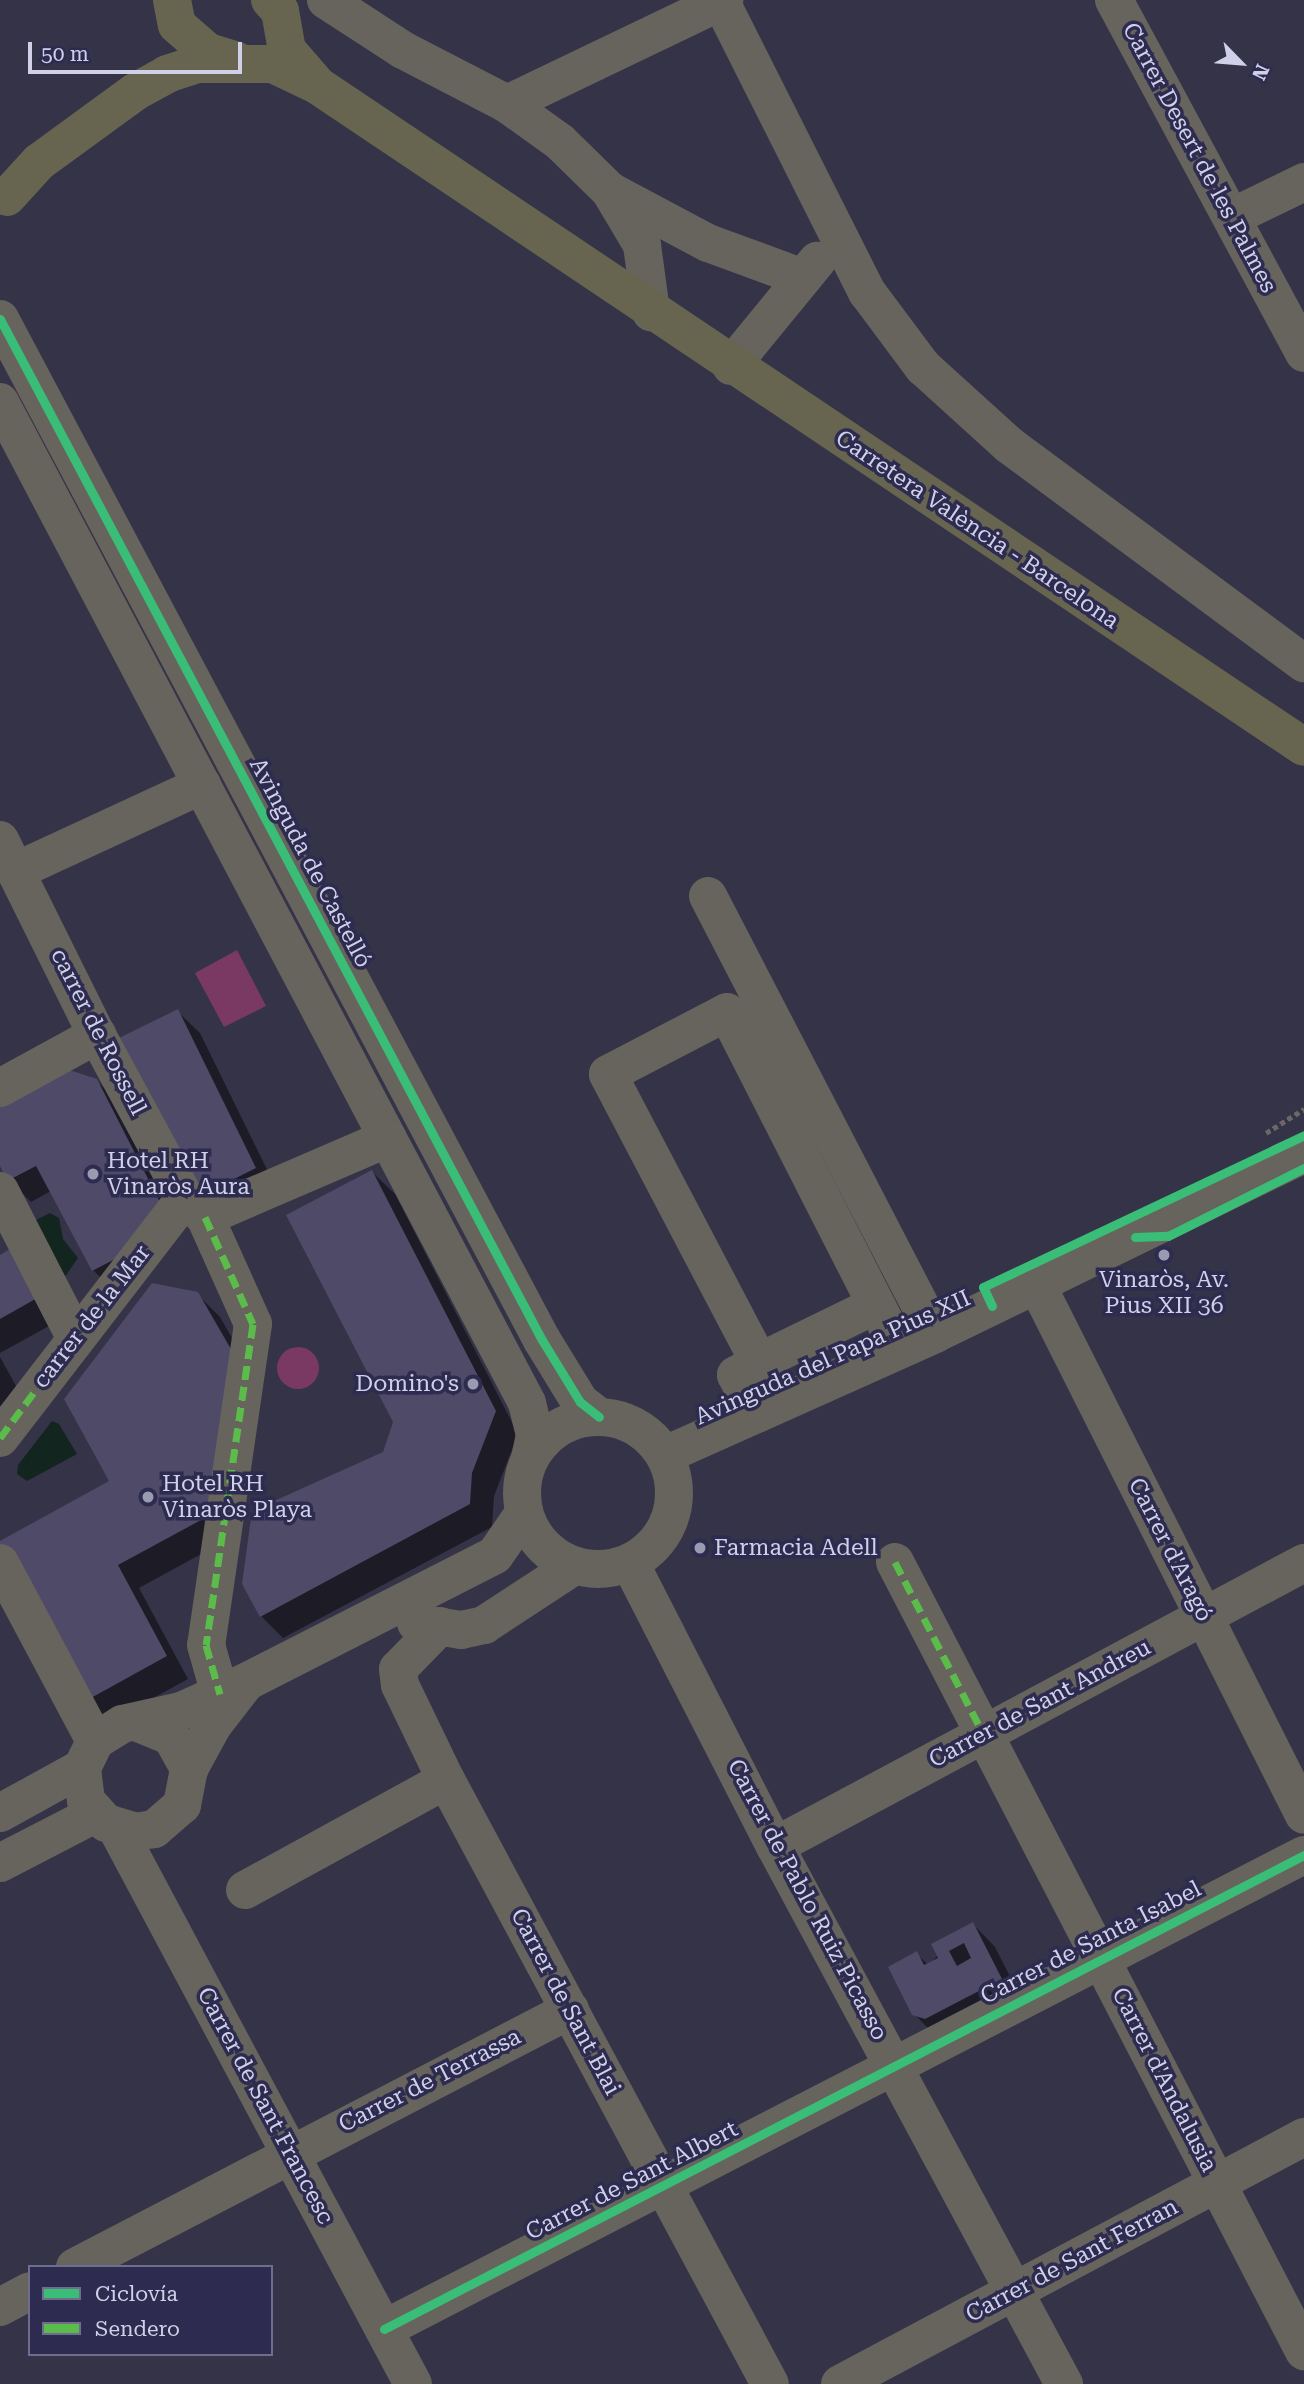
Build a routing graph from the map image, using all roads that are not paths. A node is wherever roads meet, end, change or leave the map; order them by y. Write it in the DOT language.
graph roads {
  1 [pos="326,0"];
  2 [pos="1114,0"];
  3 [pos="723,1"];
  4 [pos="278,11"];
  5 [pos="174,12"];
  6 [pos="248,65"];
  7 [pos="317,85"];
  8 [pos="135,92"];
  9 [pos="507,104"];
  10 [pos="1304,182"];
  11 [pos="610,191"];
  12 [pos="2,202"];
  13 [pos="1232,217"];
  14 [pos="838,235"];
  15 [pos="803,278"];
  16 [pos="651,312"];
  17 [pos="0,318"];
  18 [pos="1304,352"];
  19 [pos="731,366"];
  20 [pos="0,402"];
  21 [pos="1304,663"];
  22 [pos="1304,747"];
  23 [pos="202,785"];
  24 [pos="8,855"];
  25 [pos="708,896"];
  26 [pos="768,954"];
  27 [pos="97,1034"];
  28 [pos="0,1088"];
  29 [pos="388,1138"];
  30 [pos="1298,1157"];
  31 [pos="0,1191"];
  32 [pos="195,1207"];
  33 [pos="1037,1285"];
  34 [pos="876,1305"];
  35 [pos="947,1329"];
  36 [pos="75,1337"];
  37 [pos="899,1350"];
  38 [pos="759,1362"];
  39 [pos="756,1414"];
  40 [pos="599,1416"];
  41 [pos="0,1438"];
  42 [pos="665,1455"];
  43 [pos="530,1458"];
  44 [pos="524,1513"];
  45 [pos="895,1562"];
  46 [pos="0,1563"];
  47 [pos="631,1563"];
  48 [pos="1304,1563"];
  49 [pos="574,1566"];
  50 [pos="1203,1617"];
  51 [pos="440,1626"];
  52 [pos="355,1629"];
  53 [pos="234,1688"];
  54 [pos="138,1723"];
  55 [pos="984,1735"];
  56 [pos="88,1754"];
  57 [pos="189,1769"];
  58 [pos="446,1780"];
  59 [pos="0,1813"];
  60 [pos="1304,1815"];
  61 [pos="106,1822"];
  62 [pos="775,1846"];
  63 [pos="1304,1855"];
  64 [pos="0,1864"];
  65 [pos="245,1890"];
  66 [pos="1102,1960"];
  67 [pos="570,2010"];
  68 [pos="896,2065"];
  69 [pos="1304,2137"];
  70 [pos="290,2152"];
  71 [pos="1216,2184"];
  72 [pos="665,2187"];
  73 [pos="79,2265"];
  74 [pos="1015,2291"];
  75 [pos="28,2292"];
  76 [pos="0,2307"];
  77 [pos="384,2329"];
  78 [pos="1304,2351"];
  79 [pos="413,2384"];
  80 [pos="771,2384"];
  81 [pos="840,2384"];
  82 [pos="1064,2384"];
  1 -- 9 [label="street"];
  2 -- 13 [label="street, Carrer Desert de les Palmes"];
  3 -- 9 [label="street"];
  3 -- 14 [label="street"];
  4 -- 7 [label="main road"];
  5 -- 6 [label="main road"];
  5 -- 8 [label="main road"];
  6 -- 7 [label="main road"];
  6 -- 8 [label="main road"];
  7 -- 16 [label="main road, Carretera València - Barcelona"];
  8 -- 12 [label="main road"];
  9 -- 11 [label="street"];
  10 -- 13 [label="street"];
  11 -- 15 [label="street"];
  11 -- 16 [label="street"];
  13 -- 18 [label="street, Carrer Desert de les Palmes"];
  14 -- 15 [label="street"];
  14 -- 21 [label="street"];
  15 -- 19 [label="street"];
  16 -- 19 [label="main road, Carretera València - Barcelona"];
  17 -- 40 [label="street, Avinguda de Castelló"];
  19 -- 22 [label="main road, Carretera València - Barcelona"];
  20 -- 23 [label="street"];
  23 -- 24 [label="street"];
  23 -- 29 [label="street"];
  24 -- 27 [label="street, carrer de Rossell"];
  25 -- 35 [label="street"];
  26 -- 35 [label="street"];
  27 -- 28 [label="street"];
  27 -- 32 [label="street, carrer de Rossell"];
  29 -- 32 [label="street, carrer de la Mar"];
  29 -- 43 [label="street"];
  30 -- 33 [label="street, Avinguda del Papa Pius XII"];
  31 -- 36 [label="street"];
  32 -- 36 [label="street, carrer de la Mar"];
  32 -- 53 [label="street, carrer de Rossell"];
  33 -- 35 [label="street, Avinguda del Papa Pius XII"];
  33 -- 50 [label="street, Carrer d'Aragó"];
  34 -- 37 [label="street"];
  34 -- 38 [label="street"];
  34 -- 38 [label="street"];
  35 -- 37 [label="street, Avinguda del Papa Pius XII"];
  36 -- 41 [label="street, carrer de la Mar"];
  37 -- 39 [label="street, Avinguda del Papa Pius XII"];
  38 -- 39 [label="street"];
  39 -- 42 [label="street, Avinguda del Papa Pius XII"];
  40 -- 42 [label="street"];
  40 -- 43 [label="street"];
  42 -- 47 [label="street"];
  43 -- 44 [label="street"];
  44 -- 49 [label="street"];
  44 -- 52 [label="street"];
  45 -- 55 [label="street, Carrer d'Andalusia"];
  46 -- 56 [label="street"];
  47 -- 49 [label="street"];
  47 -- 62 [label="street, Carrer de Pablo Ruiz Picasso"];
  48 -- 50 [label="street, Carrer de Sant Andreu"];
  49 -- 51 [label="street"];
  50 -- 55 [label="street, Carrer de Sant Andreu"];
  50 -- 60 [label="street, Carrer d'Aragó"];
  51 -- 52 [label="street"];
  51 -- 58 [label="street, Carrer de Sant Blai"];
  52 -- 53 [label="street"];
  53 -- 54 [label="street"];
  53 -- 57 [label="street"];
  54 -- 56 [label="street"];
  54 -- 57 [label="street"];
  55 -- 62 [label="street, Carrer de Sant Andreu"];
  55 -- 66 [label="street, Carrer d'Andalusia"];
  56 -- 59 [label="street"];
  56 -- 61 [label="street"];
  57 -- 61 [label="street"];
  58 -- 65 [label="street"];
  58 -- 67 [label="street, Carrer de Sant Blai"];
  61 -- 64 [label="street"];
  61 -- 70 [label="street, Carrer de Sant Francesc"];
  62 -- 68 [label="street, Carrer de Pablo Ruiz Picasso"];
  63 -- 66 [label="street, Carrer de Santa Isabel"];
  66 -- 68 [label="street, Carrer de Santa Isabel"];
  66 -- 71 [label="street, Carrer d'Andalusia"];
  67 -- 70 [label="street, Carrer de Terrassa"];
  67 -- 72 [label="street, Carrer de Sant Blai"];
  68 -- 72 [label="street, Carrer de Sant Albert"];
  68 -- 74 [label="street, Carrer de Pablo Ruiz Picasso"];
  69 -- 71 [label="street, Carrer de Sant Ferran"];
  70 -- 73 [label="street, Carrer de Terrassa"];
  70 -- 77 [label="street, Carrer de Sant Francesc"];
  71 -- 74 [label="street, Carrer de Sant Ferran"];
  71 -- 78 [label="street, Carrer d'Andalusia"];
  72 -- 77 [label="street, Carrer de Sant Albert"];
  72 -- 80 [label="street, Carrer de Sant Blai"];
  74 -- 81 [label="street, Carrer de Sant Ferran"];
  74 -- 82 [label="street, Carrer de Pablo Ruiz Picasso"];
  75 -- 76 [label="street"];
  77 -- 79 [label="street, Carrer de Sant Francesc"];
}
